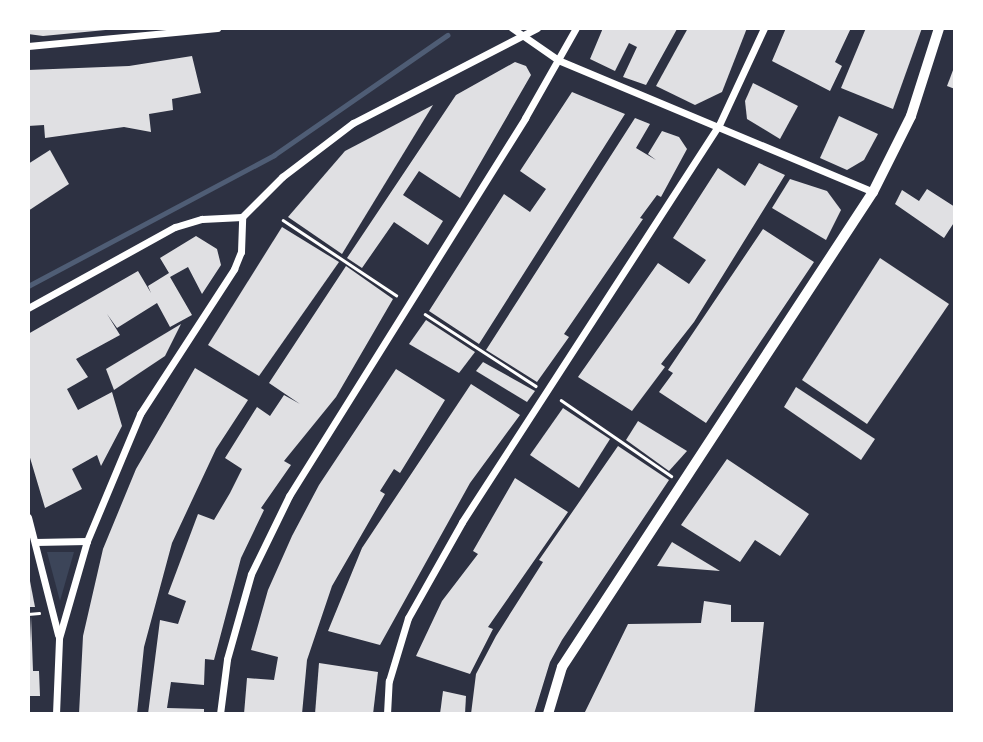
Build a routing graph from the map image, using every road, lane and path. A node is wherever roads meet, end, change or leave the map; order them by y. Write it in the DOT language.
graph roads {
  1 [pos="217,28"];
  2 [pos="512,28"];
  3 [pos="537,28"];
  4 [pos="576,28"];
  5 [pos="764,28"];
  6 [pos="939,28"];
  7 [pos="523,37"];
  8 [pos="28,46"];
  9 [pos="558,60"];
  10 [pos="719,125"];
  11 [pos="873,192"];
  12 [pos="242,217"];
  13 [pos="283,220"];
  14 [pos="396,295"];
  15 [pos="28,309"];
  16 [pos="425,314"];
  17 [pos="537,386"];
  18 [pos="561,400"];
  19 [pos="671,475"];
  20 [pos="28,517"];
  21 [pos="87,541"];
  22 [pos="35,542"];
  23 [pos="59,638"];
  24 [pos="56,714"];
  25 [pos="220,714"];
  26 [pos="387,714"];
  27 [pos="548,714"];
  1 -- 8 [label="street"];
  2 -- 7 [label="street"];
  3 -- 7 [label="street"];
  4 -- 9 [label="street"];
  5 -- 10 [label="street"];
  6 -- 11 [label="main road"];
  7 -- 9 [label="street"];
  7 -- 12 [label="street"];
  9 -- 10 [label="street"];
  9 -- 25 [label="street"];
  10 -- 11 [label="street"];
  10 -- 26 [label="street"];
  11 -- 27 [label="main road"];
  12 -- 15 [label="street"];
  12 -- 21 [label="street"];
  13 -- 14 [label="path"];
  16 -- 17 [label="path"];
  18 -- 19 [label="path"];
  20 -- 22 [label="street"];
  21 -- 22 [label="street"];
  21 -- 23 [label="street"];
  22 -- 23 [label="street"];
  23 -- 24 [label="street"];
}
